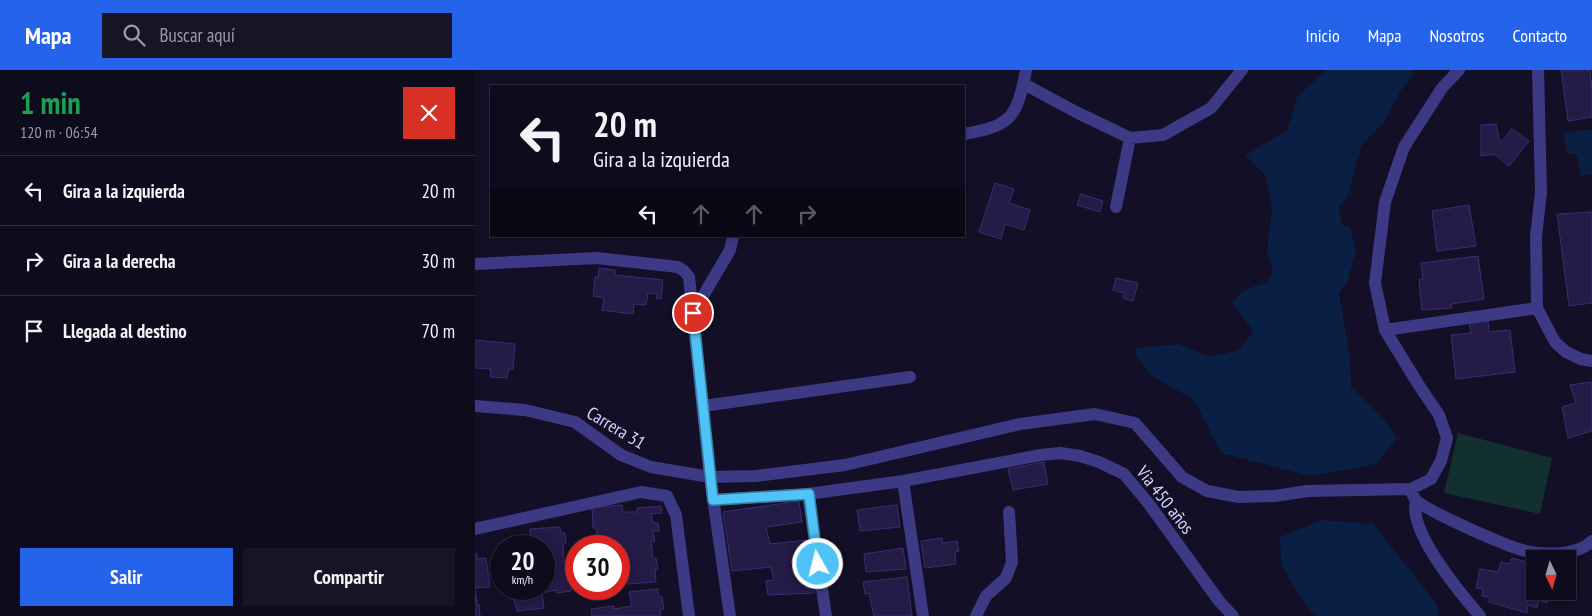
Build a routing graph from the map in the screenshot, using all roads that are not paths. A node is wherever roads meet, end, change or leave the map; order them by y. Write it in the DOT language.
graph roads {
  1 [pos="1026,70"];
  2 [pos="1243,70"];
  3 [pos="1459,70"];
  4 [pos="1538,70"];
  5 [pos="1024,84"];
  6 [pos="965,134"];
  7 [pos="1131,138"];
  8 [pos="1116,207"];
  9 [pos="733,237"];
  10 [pos="475,264"];
  11 [pos="1537,308"];
  12 [pos="693,313"];
  13 [pos="1385,330"];
  14 [pos="1592,361"];
  15 [pos="910,377"];
  16 [pos="475,406"];
  17 [pos="703,406"];
  18 [pos="710,477"];
  19 [pos="903,481"];
  20 [pos="809,494"];
  21 [pos="1413,495"];
  22 [pos="713,500"];
  23 [pos="1009,512"];
  24 [pos="475,529"];
  25 [pos="1592,541"];
  26 [pos="689,616"];
  27 [pos="730,616"];
  28 [pos="826,616"];
  29 [pos="923,616"];
  30 [pos="976,616"];
  31 [pos="1233,616"];
  32 [pos="1480,616"];
  1 -- 5 [label="street"];
  2 -- 7 [label="street"];
  3 -- 13 [label="street"];
  4 -- 11 [label="street"];
  5 -- 6 [label="street"];
  5 -- 7 [label="street"];
  7 -- 8 [label="street"];
  9 -- 12 [label="street"];
  10 -- 12 [label="street"];
  11 -- 13 [label="street"];
  11 -- 14 [label="street"];
  12 -- 17 [label="street"];
  13 -- 21 [label="street"];
  15 -- 17 [label="street"];
  16 -- 18 [label="street, Carrera 31"];
  17 -- 18 [label="street"];
  18 -- 21 [label="street, Carrera 31"];
  18 -- 22 [label="street"];
  19 -- 20 [label="street, Via 450 años"];
  19 -- 29 [label="street"];
  19 -- 31 [label="street, Via 450 años"];
  20 -- 22 [label="street, Via 450 años"];
  20 -- 28 [label="street"];
  21 -- 25 [label="street"];
  21 -- 32 [label="street"];
  22 -- 27 [label="street"];
  23 -- 30 [label="street"];
  24 -- 26 [label="street"];
}
